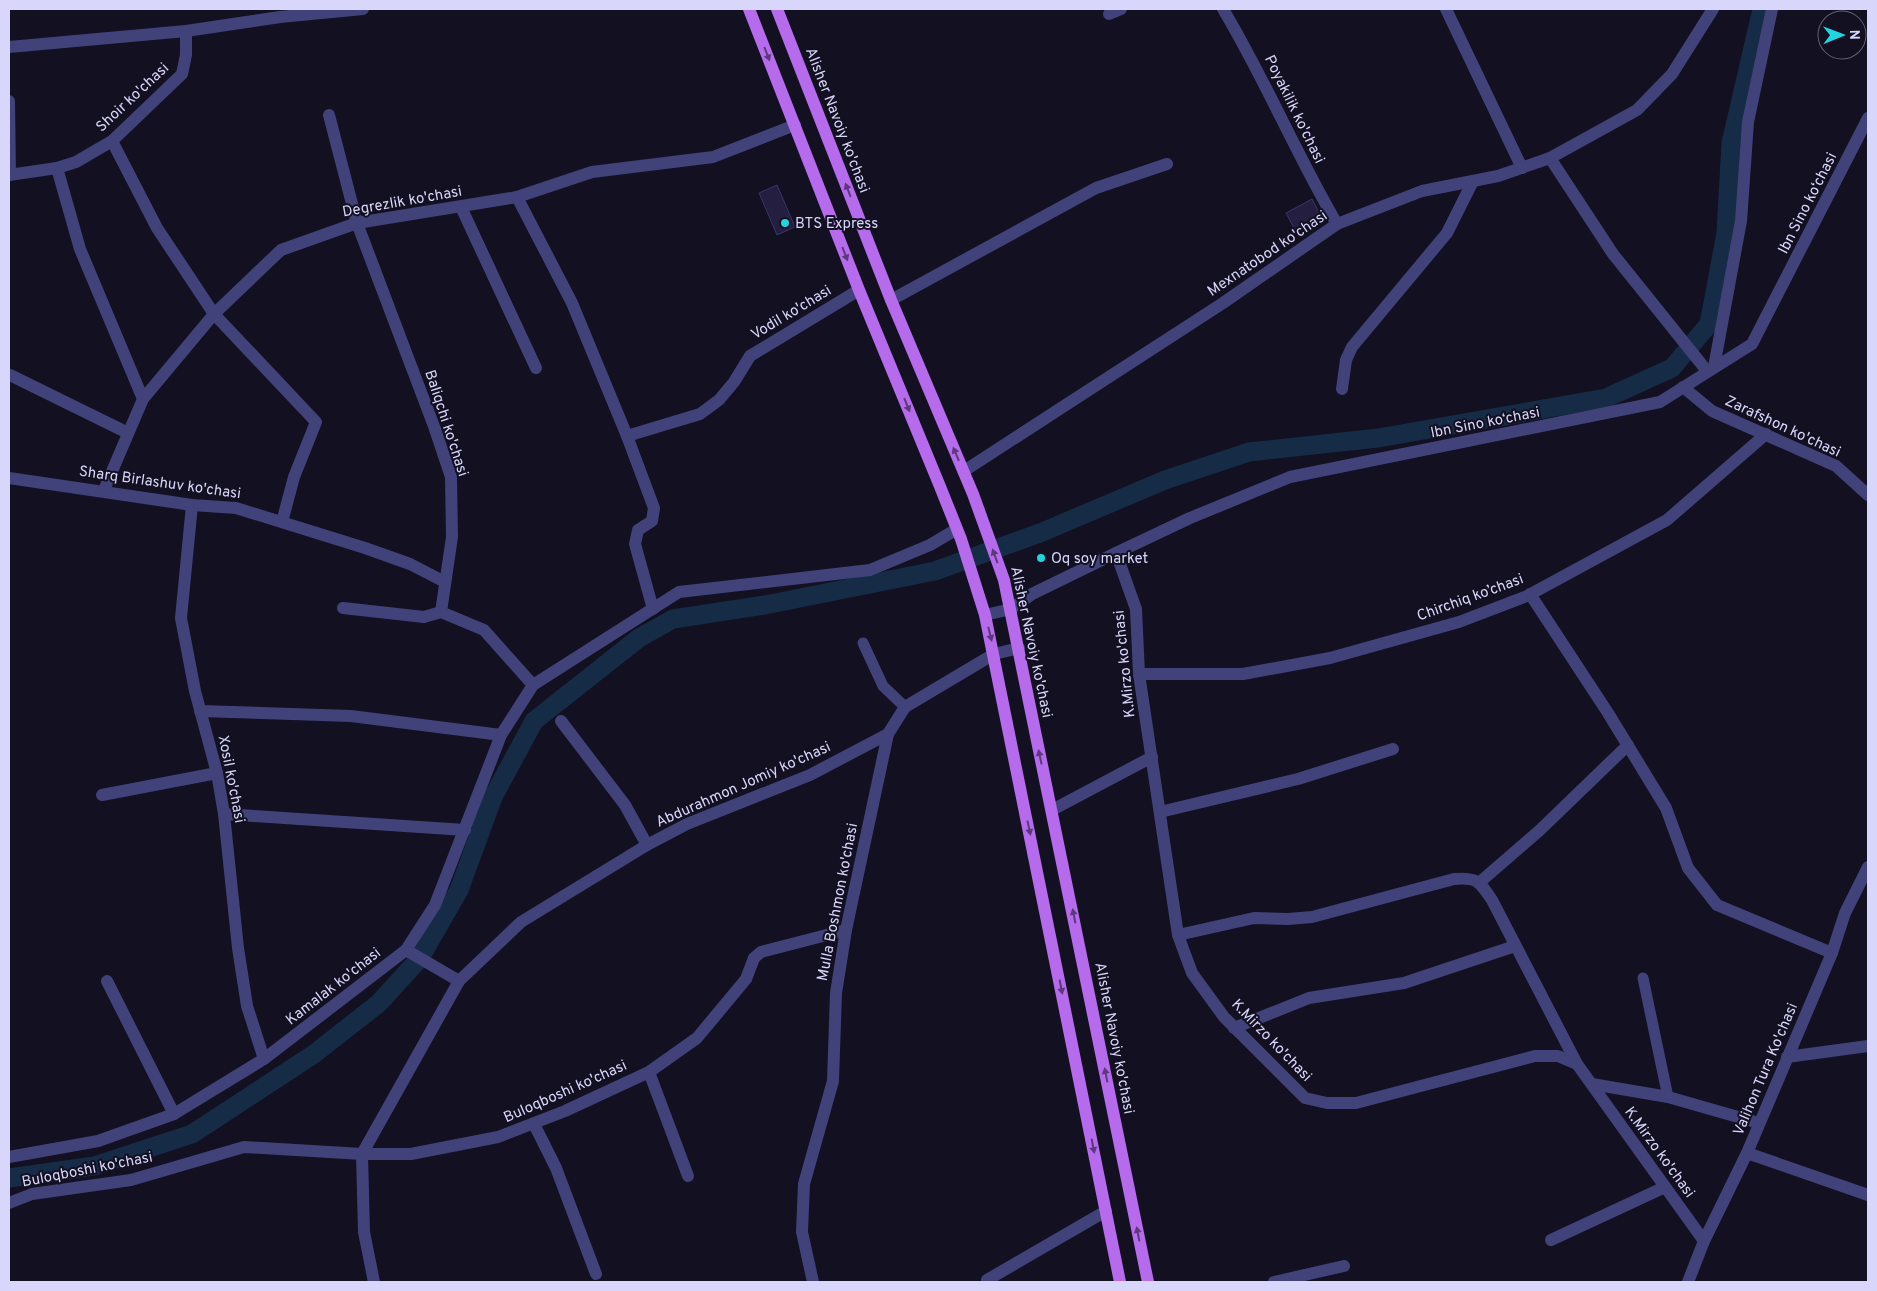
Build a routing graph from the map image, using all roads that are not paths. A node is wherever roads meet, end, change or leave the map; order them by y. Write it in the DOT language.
graph roads {
  1 [pos="363,9"];
  2 [pos="749,9"];
  3 [pos="777,9"];
  4 [pos="1223,9"];
  5 [pos="1446,9"];
  6 [pos="1713,9"];
  7 [pos="1772,9"];
  8 [pos="186,31"];
  9 [pos="9,47"];
  10 [pos="9,101"];
  11 [pos="329,115"];
  12 [pos="1868,118"];
  13 [pos="795,125"];
  14 [pos="112,141"];
  15 [pos="1550,158"];
  16 [pos="1167,164"];
  17 [pos="57,168"];
  18 [pos="1522,168"];
  19 [pos="9,175"];
  20 [pos="1473,181"];
  21 [pos="517,197"];
  22 [pos="461,207"];
  23 [pos="357,223"];
  24 [pos="1337,224"];
  25 [pos="859,290"];
  26 [pos="891,300"];
  27 [pos="214,314"];
  28 [pos="536,368"];
  29 [pos="1709,369"];
  30 [pos="10,375"];
  31 [pos="1683,387"];
  32 [pos="1342,389"];
  33 [pos="142,399"];
  34 [pos="128,433"];
  35 [pos="1766,434"];
  36 [pos="628,436"];
  37 [pos="964,472"];
  38 [pos="9,478"];
  39 [pos="104,490"];
  40 [pos="1868,495"];
  41 [pos="192,505"];
  42 [pos="282,522"];
  43 [pos="959,534"];
  44 [pos="1116,552"];
  45 [pos="446,582"];
  46 [pos="1530,594"];
  47 [pos="343,608"];
  48 [pos="653,609"];
  49 [pos="1011,609"];
  50 [pos="441,612"];
  51 [pos="985,615"];
  52 [pos="863,643"];
  53 [pos="1019,648"];
  54 [pos="994,654"];
  55 [pos="1139,674"];
  56 [pos="533,685"];
  57 [pos="905,707"];
  58 [pos="200,711"];
  59 [pos="561,721"];
  60 [pos="888,734"];
  61 [pos="501,735"];
  62 [pos="1628,745"];
  63 [pos="1394,749"];
  64 [pos="1152,757"];
  65 [pos="217,773"];
  66 [pos="102,795"];
  67 [pos="1052,810"];
  68 [pos="1160,812"];
  69 [pos="224,814"];
  70 [pos="464,830"];
  71 [pos="647,845"];
  72 [pos="1868,867"];
  73 [pos="1480,882"];
  74 [pos="846,930"];
  75 [pos="1178,935"];
  76 [pos="1515,946"];
  77 [pos="406,950"];
  78 [pos="1832,953"];
  79 [pos="1643,978"];
  80 [pos="107,981"];
  81 [pos="459,981"];
  82 [pos="1234,1028"];
  83 [pos="1868,1046"];
  84 [pos="1787,1057"];
  85 [pos="264,1059"];
  86 [pos="1577,1064"];
  87 [pos="649,1072"];
  88 [pos="1592,1084"];
  89 [pos="1668,1097"];
  90 [pos="174,1114"];
  91 [pos="1759,1123"];
  92 [pos="534,1124"];
  93 [pos="1747,1153"];
  94 [pos="362,1154"];
  95 [pos="9,1157"];
  96 [pos="688,1176"];
  97 [pos="1665,1186"];
  98 [pos="1868,1195"];
  99 [pos="9,1203"];
  100 [pos="1106,1211"];
  101 [pos="1550,1240"];
  102 [pos="1704,1241"];
  103 [pos="1344,1266"];
  104 [pos="596,1274"];
  105 [pos="987,1280"];
  106 [pos="374,1282"];
  107 [pos="814,1282"];
  108 [pos="1120,1282"];
  109 [pos="1148,1282"];
  110 [pos="1274,1282"];
  111 [pos="1688,1282"];
  1 -- 8 [label="street"];
  2 -- 13 [label="main road, one-way"];
  26 -- 3 [label="main road, Alisher Navoiy ko'chasi, one-way"];
  4 -- 24 [label="street, Poyakilik ko'chasi"];
  5 -- 18 [label="street"];
  6 -- 15 [label="street, Mexnatobod ko'chasi"];
  7 -- 29 [label="street"];
  8 -- 9 [label="street"];
  8 -- 14 [label="street, Shoir ko'chasi"];
  10 -- 19 [label="street"];
  11 -- 23 [label="street, Baliqchi ko'chasi"];
  12 -- 29 [label="street, Ibn Sino ko‘chasi"];
  13 -- 21 [label="street, Degrezlik ko'chasi"];
  13 -- 25 [label="main road, one-way"];
  14 -- 17 [label="street, Shoir ko'chasi"];
  14 -- 27 [label="street"];
  15 -- 18 [label="street, Mexnatobod ko'chasi"];
  15 -- 29 [label="street"];
  16 -- 26 [label="street"];
  17 -- 19 [label="street, Shoir ko'chasi"];
  17 -- 33 [label="street"];
  18 -- 20 [label="street, Mexnatobod ko'chasi"];
  20 -- 24 [label="street, Mexnatobod ko'chasi"];
  20 -- 32 [label="street"];
  21 -- 22 [label="street, Degrezlik ko'chasi"];
  21 -- 36 [label="street"];
  22 -- 23 [label="street, Degrezlik ko'chasi"];
  22 -- 28 [label="street"];
  23 -- 27 [label="street, Degrezlik ko'chasi"];
  23 -- 45 [label="street, Baliqchi ko'chasi"];
  24 -- 37 [label="street, Mexnatobod ko'chasi"];
  25 -- 36 [label="street, Vodil ko'chasi"];
  25 -- 43 [label="main road, one-way"];
  37 -- 26 [label="main road, Alisher Navoiy ko'chasi, one-way"];
  27 -- 33 [label="street, Degrezlik ko'chasi"];
  27 -- 42 [label="street"];
  29 -- 31 [label="street, Ibn Sino ko‘chasi"];
  30 -- 34 [label="street"];
  31 -- 35 [label="street, Zarafshon ko'chasi"];
  31 -- 44 [label="street, Ibn Sino ko‘chasi"];
  33 -- 34 [label="street, Degrezlik ko'chasi"];
  34 -- 39 [label="street, Degrezlik ko'chasi"];
  35 -- 40 [label="street, Zarafshon ko'chasi"];
  35 -- 46 [label="street, Chirchiq ko’chasi"];
  36 -- 48 [label="street"];
  49 -- 37 [label="main road, Alisher Navoiy ko'chasi, one-way"];
  38 -- 39 [label="street, Sharq Birlashuv ko'chasi"];
  39 -- 41 [label="street, Sharq Birlashuv ko'chasi"];
  41 -- 42 [label="street, Sharq Birlashuv ko'chasi"];
  41 -- 58 [label="street, Xosil ko'chasi"];
  42 -- 45 [label="street, Sharq Birlashuv ko'chasi"];
  43 -- 48 [label="street"];
  43 -- 51 [label="main road"];
  44 -- 49 [label="street, Ibn Sino ko‘chasi"];
  44 -- 55 [label="street, K.Mirzo ko'chasi"];
  45 -- 50 [label="street, Baliqchi ko'chasi"];
  46 -- 55 [label="street, Chirchiq ko’chasi"];
  46 -- 62 [label="street"];
  47 -- 50 [label="street"];
  48 -- 56 [label="street"];
  49 -- 51 [label="street, Ibn Sino ko‘chasi"];
  49 -- 53 [label="main road, Alisher Navoiy ko'chasi"];
  50 -- 56 [label="street"];
  51 -- 54 [label="main road, one-way"];
  52 -- 57 [label="lane"];
  53 -- 54 [label="street"];
  67 -- 53 [label="main road, Alisher Navoiy ko'chasi, one-way"];
  54 -- 57 [label="street"];
  54 -- 100 [label="main road, one-way"];
  55 -- 64 [label="street, K.Mirzo ko'chasi"];
  56 -- 61 [label="street, Kamalak ko'chasi"];
  57 -- 60 [label="street"];
  58 -- 61 [label="street"];
  58 -- 65 [label="street, Xosil ko'chasi"];
  59 -- 71 [label="street"];
  60 -- 71 [label="street, Abdurahmon Jomiy ko'chasi"];
  60 -- 74 [label="street, Mulla Boshmon ko'chasi"];
  61 -- 70 [label="street, Kamalak ko'chasi"];
  62 -- 73 [label="street"];
  62 -- 78 [label="street"];
  63 -- 68 [label="street"];
  64 -- 67 [label="street"];
  64 -- 68 [label="street, K.Mirzo ko'chasi"];
  65 -- 66 [label="street"];
  65 -- 69 [label="street, Xosil ko'chasi"];
  109 -- 67 [label="main road, Alisher Navoiy ko'chasi, one-way"];
  68 -- 75 [label="street, K.Mirzo ko'chasi"];
  69 -- 70 [label="street"];
  69 -- 85 [label="street, Xosil ko'chasi"];
  70 -- 77 [label="street, Kamalak ko'chasi"];
  71 -- 81 [label="street, Abdurahmon Jomiy ko'chasi"];
  72 -- 78 [label="street, Valihon Tura Ko'chasi"];
  73 -- 75 [label="street"];
  73 -- 76 [label="street"];
  74 -- 87 [label="street, Buloqboshi ko'chasi"];
  74 -- 107 [label="street, Mulla Boshmon ko'chasi"];
  75 -- 82 [label="street, K.Mirzo ko'chasi"];
  76 -- 82 [label="street"];
  76 -- 86 [label="street"];
  77 -- 81 [label="street"];
  77 -- 85 [label="street, Kamalak ko'chasi"];
  78 -- 84 [label="street, Valihon Tura Ko'chasi"];
  79 -- 89 [label="lane"];
  80 -- 90 [label="street"];
  81 -- 94 [label="street, Abdurahmon Jomiy ko'chasi"];
  82 -- 86 [label="street, K.Mirzo ko'chasi"];
  83 -- 84 [label="street"];
  84 -- 91 [label="street, Valihon Tura Ko'chasi"];
  85 -- 90 [label="street, Kamalak ko'chasi"];
  86 -- 88 [label="street, K.Mirzo ko'chasi"];
  87 -- 92 [label="street, Buloqboshi ko'chasi"];
  87 -- 96 [label="street"];
  88 -- 89 [label="street"];
  88 -- 97 [label="street, K.Mirzo ko'chasi"];
  89 -- 91 [label="street"];
  90 -- 95 [label="street, Kamalak ko'chasi"];
  91 -- 93 [label="street, Valihon Tura Ko'chasi"];
  92 -- 94 [label="street, Buloqboshi ko'chasi"];
  92 -- 104 [label="street"];
  93 -- 98 [label="street"];
  93 -- 102 [label="street, Valihon Tura Ko'chasi"];
  94 -- 99 [label="street, Buloqboshi ko'chasi"];
  94 -- 106 [label="street"];
  97 -- 101 [label="street"];
  97 -- 102 [label="street, K.Mirzo ko'chasi"];
  100 -- 105 [label="street"];
  100 -- 108 [label="main road"];
  102 -- 111 [label="street, Valihon Tura Ko'chasi"];
  103 -- 110 [label="street"];
}
